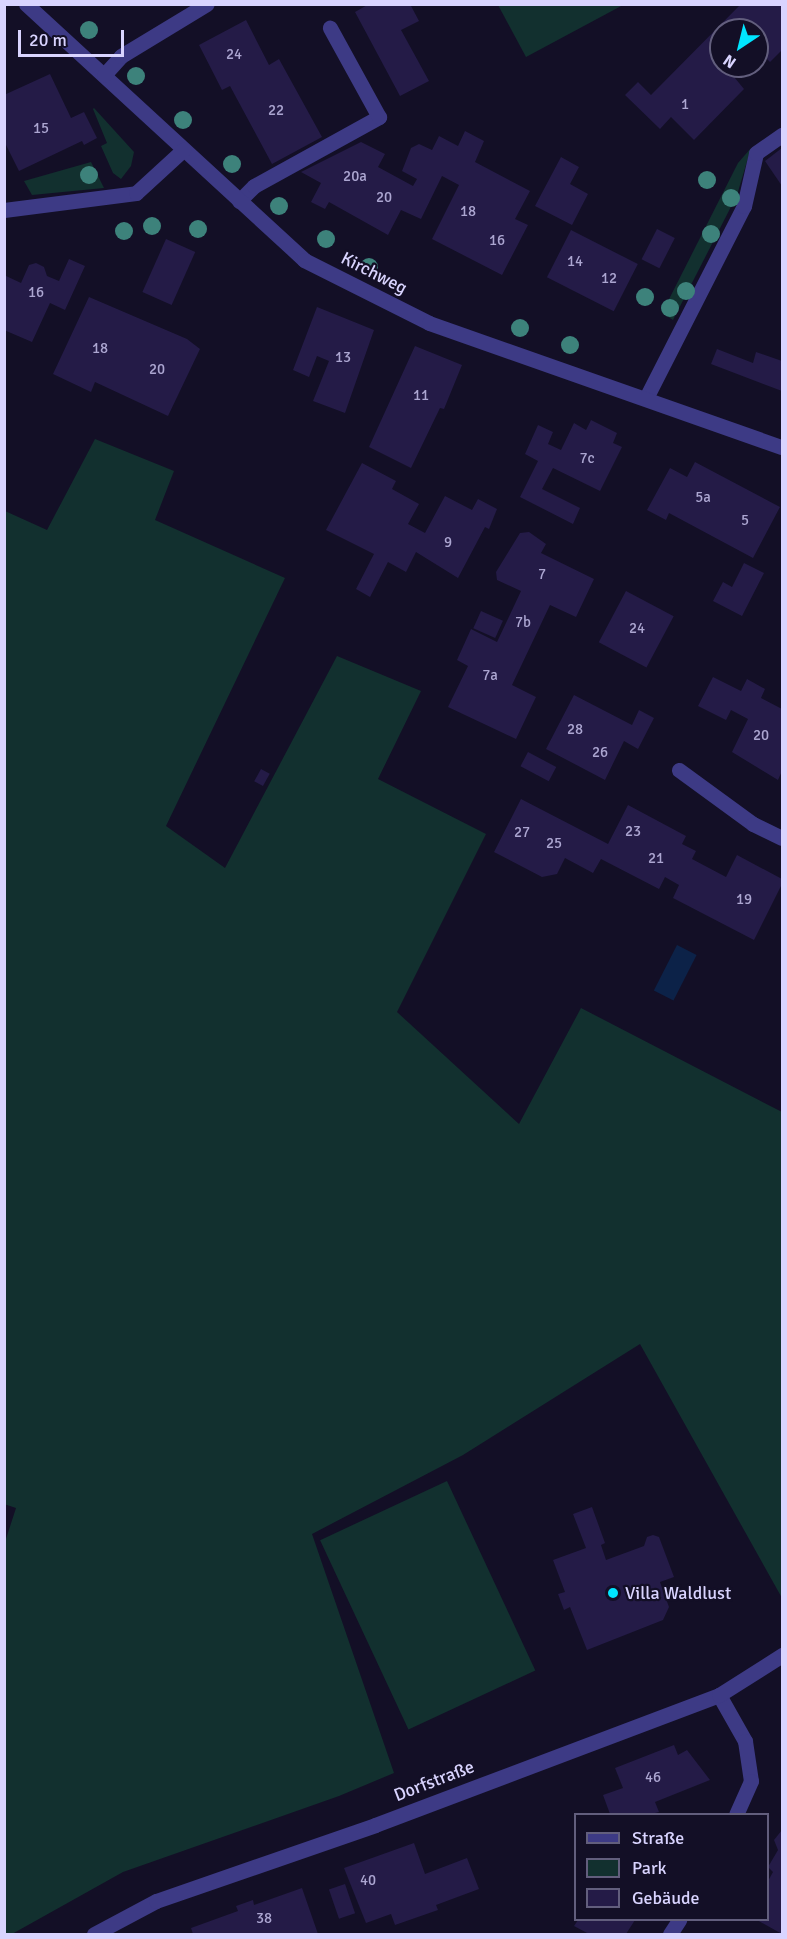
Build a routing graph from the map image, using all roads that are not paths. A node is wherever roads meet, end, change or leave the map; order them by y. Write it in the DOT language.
graph roads {
  1 [pos="26,4"];
  2 [pos="207,4"];
  3 [pos="330,28"];
  4 [pos="104,75"];
  5 [pos="783,135"];
  6 [pos="183,150"];
  7 [pos="239,201"];
  8 [pos="4,210"];
  9 [pos="646,398"];
  10 [pos="783,447"];
  11 [pos="679,770"];
  12 [pos="783,838"];
  13 [pos="783,1655"];
  14 [pos="718,1695"];
  15 [pos="737,1813"];
  16 [pos="678,1921"];
  17 [pos="94,1935"];
  18 [pos="670,1935"];
  1 -- 4 [label="street, Kirchweg"];
  2 -- 4 [label="street"];
  3 -- 7 [label="street"];
  4 -- 6 [label="street, Kirchweg"];
  5 -- 9 [label="street"];
  6 -- 7 [label="street, Kirchweg"];
  6 -- 8 [label="street"];
  7 -- 9 [label="street, Kirchweg"];
  9 -- 10 [label="street, Kirchweg"];
  11 -- 12 [label="street"];
  13 -- 14 [label="street, Dorfstraße"];
  14 -- 15 [label="street"];
  14 -- 17 [label="street, Dorfstraße"];
  16 -- 18 [label="street"];
}
